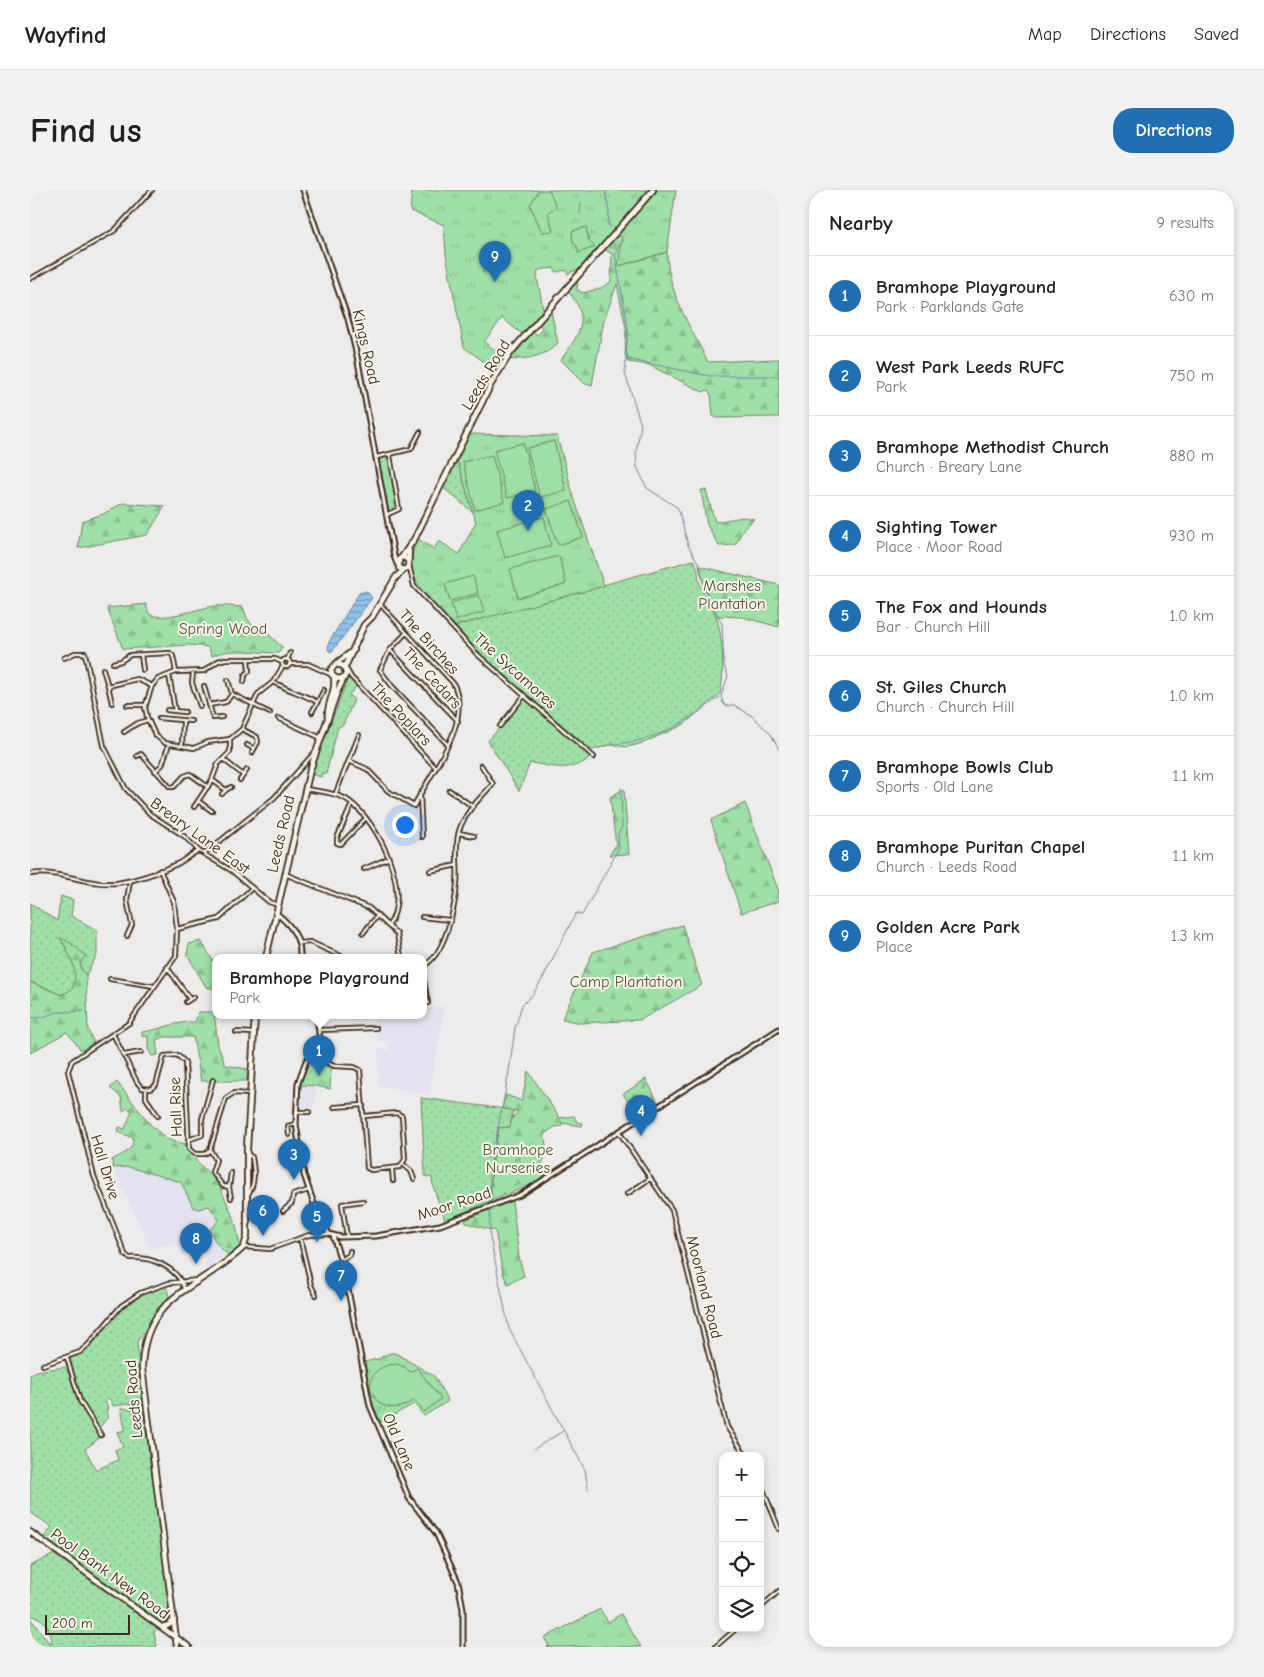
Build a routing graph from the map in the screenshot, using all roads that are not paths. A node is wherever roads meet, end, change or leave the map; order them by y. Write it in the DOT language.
graph roads {
  1 [pos="152,190"];
  2 [pos="303,190"];
  3 [pos="653,190"];
  4 [pos="30,279"];
  5 [pos="420,432"];
  6 [pos="390,455"];
  7 [pos="377,457"];
  8 [pos="386,515"];
  9 [pos="393,552"];
  10 [pos="405,559"];
  11 [pos="397,565"];
  12 [pos="404,569"];
  13 [pos="410,573"];
  14 [pos="396,576"];
  15 [pos="380,604"];
  16 [pos="406,633"];
  17 [pos="354,650"];
  18 [pos="390,650"];
  19 [pos="290,653"];
  20 [pos="141,654"];
  21 [pos="64,658"];
  22 [pos="248,660"];
  23 [pos="287,660"];
  24 [pos="282,662"];
  25 [pos="113,663"];
  26 [pos="289,664"];
  27 [pos="335,664"];
  28 [pos="283,666"];
  29 [pos="322,668"];
  30 [pos="346,668"];
  31 [pos="103,669"];
  32 [pos="143,670"];
  33 [pos="176,672"];
  34 [pos="193,673"];
  35 [pos="169,675"];
  36 [pos="333,676"];
  37 [pos="351,677"];
  38 [pos="343,678"];
  39 [pos="228,680"];
  40 [pos="244,682"];
  41 [pos="272,682"];
  42 [pos="108,686"];
  43 [pos="152,686"];
  44 [pos="204,686"];
  45 [pos="324,690"];
  46 [pos="232,694"];
  47 [pos="524,696"];
  48 [pos="317,702"];
  49 [pos="112,704"];
  50 [pos="252,704"];
  51 [pos="127,705"];
  52 [pos="146,705"];
  53 [pos="210,705"];
  54 [pos="200,706"];
  55 [pos="167,710"];
  56 [pos="175,711"];
  57 [pos="185,712"];
  58 [pos="312,712"];
  59 [pos="270,713"];
  60 [pos="222,716"];
  61 [pos="159,718"];
  62 [pos="278,718"];
  63 [pos="328,719"];
  64 [pos="148,720"];
  65 [pos="183,721"];
  66 [pos="191,721"];
  67 [pos="458,721"];
  68 [pos="500,726"];
  69 [pos="242,729"];
  70 [pos="124,732"];
  71 [pos="359,735"];
  72 [pos="321,738"];
  73 [pos="230,739"];
  74 [pos="169,744"];
  75 [pos="448,745"];
  76 [pos="182,746"];
  77 [pos="247,746"];
  78 [pos="254,749"];
  79 [pos="316,751"];
  80 [pos="252,752"];
  81 [pos="141,754"];
  82 [pos="594,757"];
  83 [pos="223,759"];
  84 [pos="349,761"];
  85 [pos="481,765"];
  86 [pos="435,767"];
  87 [pos="247,770"];
  88 [pos="155,771"];
  89 [pos="243,776"];
  90 [pos="212,780"];
  91 [pos="240,780"];
  92 [pos="208,787"];
  93 [pos="231,787"];
  94 [pos="305,789"];
  95 [pos="226,790"];
  96 [pos="449,790"];
  97 [pos="222,794"];
  98 [pos="420,794"];
  99 [pos="335,795"];
  100 [pos="198,801"];
  101 [pos="352,804"];
  102 [pos="194,807"];
  103 [pos="473,807"];
  104 [pos="212,811"];
  105 [pos="366,818"];
  106 [pos="459,833"];
  107 [pos="474,836"];
  108 [pos="422,837"];
  109 [pos="199,851"];
  110 [pos="205,853"];
  111 [pos="389,858"];
  112 [pos="458,865"];
  113 [pos="364,869"];
  114 [pos="160,870"];
  115 [pos="430,871"];
  116 [pos="30,874"];
  117 [pos="285,874"];
  118 [pos="130,881"];
  119 [pos="252,888"];
  120 [pos="278,905"];
  121 [pos="276,913"];
  122 [pos="378,915"];
  123 [pos="422,917"];
  124 [pos="449,920"];
  125 [pos="389,925"];
  126 [pos="176,929"];
  127 [pos="364,933"];
  128 [pos="127,936"];
  129 [pos="300,943"];
  130 [pos="267,954"];
  131 [pos="300,954"];
  132 [pos="334,954"];
  133 [pos="400,954"];
  134 [pos="427,963"];
  135 [pos="168,967"];
  136 [pos="110,979"];
  137 [pos="154,986"];
  138 [pos="194,997"];
  139 [pos="427,997"];
  140 [pos="189,998"];
  141 [pos="186,1002"];
  142 [pos="428,1003"];
  143 [pos="255,1019"];
  144 [pos="315,1019"];
  145 [pos="376,1028"];
  146 [pos="779,1029"];
  147 [pos="319,1030"];
  148 [pos="236,1032"];
  149 [pos="253,1033"];
  150 [pos="113,1034"];
  151 [pos="141,1052"];
  152 [pos="124,1055"];
  153 [pos="311,1055"];
  154 [pos="213,1080"];
  155 [pos="146,1089"];
  156 [pos="249,1094"];
  157 [pos="363,1105"];
  158 [pos="334,1107"];
  159 [pos="295,1112"];
  160 [pos="309,1112"];
  161 [pos="158,1116"];
  162 [pos="364,1116"];
  163 [pos="296,1124"];
  164 [pos="619,1132"];
  165 [pos="289,1135"];
  166 [pos="188,1140"];
  167 [pos="210,1150"];
  168 [pos="404,1164"];
  169 [pos="392,1169"];
  170 [pos="231,1173"];
  171 [pos="651,1178"];
  172 [pos="414,1179"];
  173 [pos="393,1181"];
  174 [pos="229,1186"];
  175 [pos="309,1190"];
  176 [pos="627,1194"];
  177 [pos="231,1198"];
  178 [pos="363,1201"];
  179 [pos="283,1210"];
  180 [pos="323,1224"];
  181 [pos="317,1234"];
  182 [pos="331,1235"];
  183 [pos="346,1237"];
  184 [pos="300,1238"];
  185 [pos="244,1247"];
  186 [pos="350,1250"];
  187 [pos="341,1260"];
  188 [pos="198,1280"];
  189 [pos="182,1281"];
  190 [pos="184,1289"];
  191 [pos="316,1296"];
  192 [pos="67,1358"];
  193 [pos="43,1365"];
  194 [pos="101,1435"];
  195 [pos="743,1452"];
  196 [pos="764,1492"];
  197 [pos="779,1529"];
  198 [pos="30,1532"];
  199 [pos="779,1591"];
  200 [pos="764,1604"];
  201 [pos="174,1620"];
  202 [pos="162,1627"];
  203 [pos="732,1632"];
  204 [pos="176,1637"];
  205 [pos="177,1647"];
  206 [pos="189,1647"];
  207 [pos="463,1647"];
  208 [pos="715,1647"];
  1 -- 4 [label="street"];
  2 -- 7 [label="street, Kings Road"];
  3 -- 10 [label="highway, Leeds Road"];
  5 -- 6 [label="street"];
  6 -- 7 [label="street"];
  6 -- 8 [label="street"];
  7 -- 8 [label="street, Kings Road"];
  8 -- 9 [label="street, Kings Road"];
  9 -- 10 [label="street"];
  9 -- 11 [label="street, Kings Road"];
  10 -- 11 [label="highway"];
  10 -- 12 [label="highway"];
  10 -- 13 [label="street, The Sycamores"];
  11 -- 12 [label="highway"];
  11 -- 14 [label="highway"];
  12 -- 13 [label="street, The Sycamores"];
  12 -- 14 [label="highway"];
  13 -- 47 [label="street, The Sycamores"];
  14 -- 15 [label="highway"];
  15 -- 16 [label="street, The Birches"];
  15 -- 17 [label="highway"];
  16 -- 18 [label="street"];
  16 -- 67 [label="street, The Birches"];
  17 -- 27 [label="highway"];
  17 -- 30 [label="highway"];
  18 -- 67 [label="street, The Cedars"];
  18 -- 75 [label="street"];
  19 -- 23 [label="street"];
  20 -- 25 [label="street"];
  20 -- 32 [label="street"];
  20 -- 33 [label="street"];
  21 -- 109 [label="street, Breary Lane East"];
  22 -- 24 [label="street"];
  22 -- 34 [label="street"];
  22 -- 40 [label="street"];
  23 -- 24 [label="street"];
  23 -- 26 [label="street"];
  24 -- 28 [label="street"];
  26 -- 28 [label="street"];
  26 -- 29 [label="street"];
  27 -- 29 [label="street"];
  27 -- 30 [label="highway"];
  27 -- 36 [label="highway"];
  28 -- 41 [label="street"];
  29 -- 36 [label="street"];
  30 -- 37 [label="street, The Poplars"];
  30 -- 38 [label="highway"];
  31 -- 42 [label="street"];
  33 -- 34 [label="street"];
  33 -- 35 [label="street"];
  34 -- 54 [label="street"];
  35 -- 43 [label="street"];
  35 -- 56 [label="street"];
  36 -- 38 [label="highway"];
  36 -- 63 [label="highway, Leeds Road"];
  37 -- 38 [label="street, The Poplars"];
  37 -- 86 [label="street, The Poplars"];
  38 -- 63 [label="highway, Leeds Road"];
  39 -- 46 [label="street"];
  41 -- 48 [label="street"];
  41 -- 50 [label="street"];
  42 -- 43 [label="street"];
  42 -- 49 [label="street"];
  43 -- 52 [label="street"];
  44 -- 53 [label="street"];
  45 -- 48 [label="street"];
  46 -- 50 [label="street"];
  46 -- 53 [label="street"];
  47 -- 68 [label="street"];
  47 -- 82 [label="street, The Sycamores"];
  48 -- 58 [label="street"];
  50 -- 59 [label="street"];
  50 -- 69 [label="street"];
  51 -- 52 [label="street"];
  52 -- 64 [label="street"];
  53 -- 60 [label="street"];
  55 -- 56 [label="street"];
  56 -- 57 [label="street"];
  61 -- 65 [label="street"];
  62 -- 72 [label="street"];
  63 -- 72 [label="highway, Leeds Road"];
  64 -- 70 [label="street"];
  64 -- 74 [label="street"];
  65 -- 66 [label="street"];
  65 -- 76 [label="street"];
  67 -- 75 [label="street, The Birches"];
  69 -- 73 [label="street"];
  69 -- 78 [label="street"];
  71 -- 84 [label="street"];
  72 -- 79 [label="highway, Leeds Road"];
  73 -- 76 [label="street"];
  73 -- 83 [label="street"];
  74 -- 76 [label="street"];
  74 -- 88 [label="street"];
  75 -- 86 [label="street, The Birches"];
  77 -- 78 [label="street"];
  78 -- 80 [label="street"];
  79 -- 94 [label="highway, Leeds Road"];
  79 -- 110 [label="street"];
  81 -- 88 [label="street"];
  83 -- 89 [label="street"];
  83 -- 90 [label="street"];
  84 -- 98 [label="street, The Birches"];
  84 -- 99 [label="street"];
  85 -- 103 [label="street"];
  86 -- 98 [label="street, The Birches"];
  87 -- 89 [label="street"];
  88 -- 92 [label="street"];
  89 -- 91 [label="street"];
  90 -- 92 [label="street"];
  90 -- 95 [label="street"];
  92 -- 100 [label="street"];
  93 -- 95 [label="street"];
  94 -- 99 [label="street"];
  94 -- 117 [label="highway, Leeds Road"];
  95 -- 97 [label="street"];
  96 -- 103 [label="street"];
  98 -- 108 [label="street"];
  99 -- 101 [label="street"];
  100 -- 102 [label="street"];
  100 -- 104 [label="street"];
  101 -- 105 [label="street"];
  101 -- 105 [label="street"];
  103 -- 106 [label="street"];
  105 -- 111 [label="street"];
  106 -- 107 [label="street"];
  106 -- 112 [label="street"];
  109 -- 110 [label="street, Breary Lane East"];
  109 -- 114 [label="street"];
  110 -- 119 [label="street, Breary Lane East"];
  111 -- 113 [label="street"];
  111 -- 125 [label="street"];
  112 -- 115 [label="street"];
  112 -- 124 [label="street"];
  114 -- 118 [label="street"];
  114 -- 126 [label="street"];
  116 -- 118 [label="street"];
  117 -- 120 [label="highway, Leeds Road"];
  117 -- 122 [label="street"];
  118 -- 128 [label="street"];
  119 -- 120 [label="street, Breary Lane East"];
  119 -- 126 [label="street"];
  120 -- 121 [label="highway, Leeds Road"];
  121 -- 129 [label="street"];
  121 -- 130 [label="highway, Leeds Road"];
  122 -- 125 [label="street"];
  122 -- 127 [label="street"];
  123 -- 124 [label="street"];
  124 -- 134 [label="street"];
  125 -- 133 [label="street"];
  126 -- 135 [label="street"];
  129 -- 131 [label="street"];
  129 -- 132 [label="street"];
  135 -- 137 [label="street"];
  135 -- 140 [label="street"];
  136 -- 137 [label="street"];
  137 -- 150 [label="street"];
  138 -- 140 [label="street"];
  139 -- 142 [label="street"];
  140 -- 141 [label="street"];
  143 -- 149 [label="highway"];
  144 -- 147 [label="street"];
  145 -- 147 [label="street"];
  146 -- 164 [label="street, Moor Road"];
  147 -- 153 [label="street, Old Lane"];
  148 -- 149 [label="street"];
  149 -- 156 [label="highway"];
  150 -- 152 [label="street, Hall Rise"];
  150 -- 189 [label="street, Hall Drive"];
  151 -- 152 [label="street"];
  152 -- 155 [label="street, Hall Rise"];
  153 -- 157 [label="street"];
  153 -- 159 [label="street, Old Lane"];
  154 -- 166 [label="street"];
  155 -- 161 [label="street"];
  155 -- 166 [label="street, Hall Rise"];
  156 -- 167 [label="street"];
  156 -- 185 [label="highway"];
  157 -- 158 [label="street"];
  157 -- 162 [label="street"];
  159 -- 160 [label="street"];
  159 -- 163 [label="street, Old Lane"];
  162 -- 168 [label="street"];
  162 -- 169 [label="street"];
  163 -- 165 [label="street"];
  163 -- 175 [label="street, Old Lane"];
  164 -- 171 [label="street, Moorland Road"];
  164 -- 183 [label="street, Moor Road"];
  166 -- 167 [label="street, Hall Rise"];
  167 -- 174 [label="street"];
  168 -- 169 [label="street"];
  168 -- 172 [label="street"];
  169 -- 173 [label="street"];
  170 -- 174 [label="street"];
  171 -- 176 [label="street"];
  171 -- 195 [label="street, Moorland Road"];
  174 -- 177 [label="street"];
  175 -- 179 [label="street"];
  175 -- 180 [label="street, Old Lane"];
  178 -- 183 [label="street"];
  180 -- 181 [label="street"];
  180 -- 182 [label="street, Old Lane"];
  181 -- 182 [label="street"];
  181 -- 184 [label="street"];
  182 -- 183 [label="street, Moor Road"];
  182 -- 187 [label="street, Old Lane"];
  184 -- 185 [label="street"];
  184 -- 191 [label="street"];
  185 -- 188 [label="highway, Leeds Road"];
  186 -- 187 [label="street"];
  187 -- 207 [label="street, Old Lane"];
  188 -- 189 [label="street"];
  188 -- 190 [label="highway, Leeds Road"];
  189 -- 190 [label="street"];
  189 -- 192 [label="street"];
  190 -- 201 [label="highway, Leeds Road"];
  192 -- 193 [label="street"];
  192 -- 194 [label="street"];
  196 -- 197 [label="street"];
  198 -- 202 [label="highway, Pool Bank New Road"];
  199 -- 200 [label="street"];
  201 -- 202 [label="highway"];
  201 -- 204 [label="highway, Leeds Road"];
  202 -- 204 [label="highway, Pool Bank New Road"];
  203 -- 208 [label="street"];
  204 -- 205 [label="highway, Leeds Road"];
  204 -- 206 [label="highway, Pool Bank New Road"];
}
